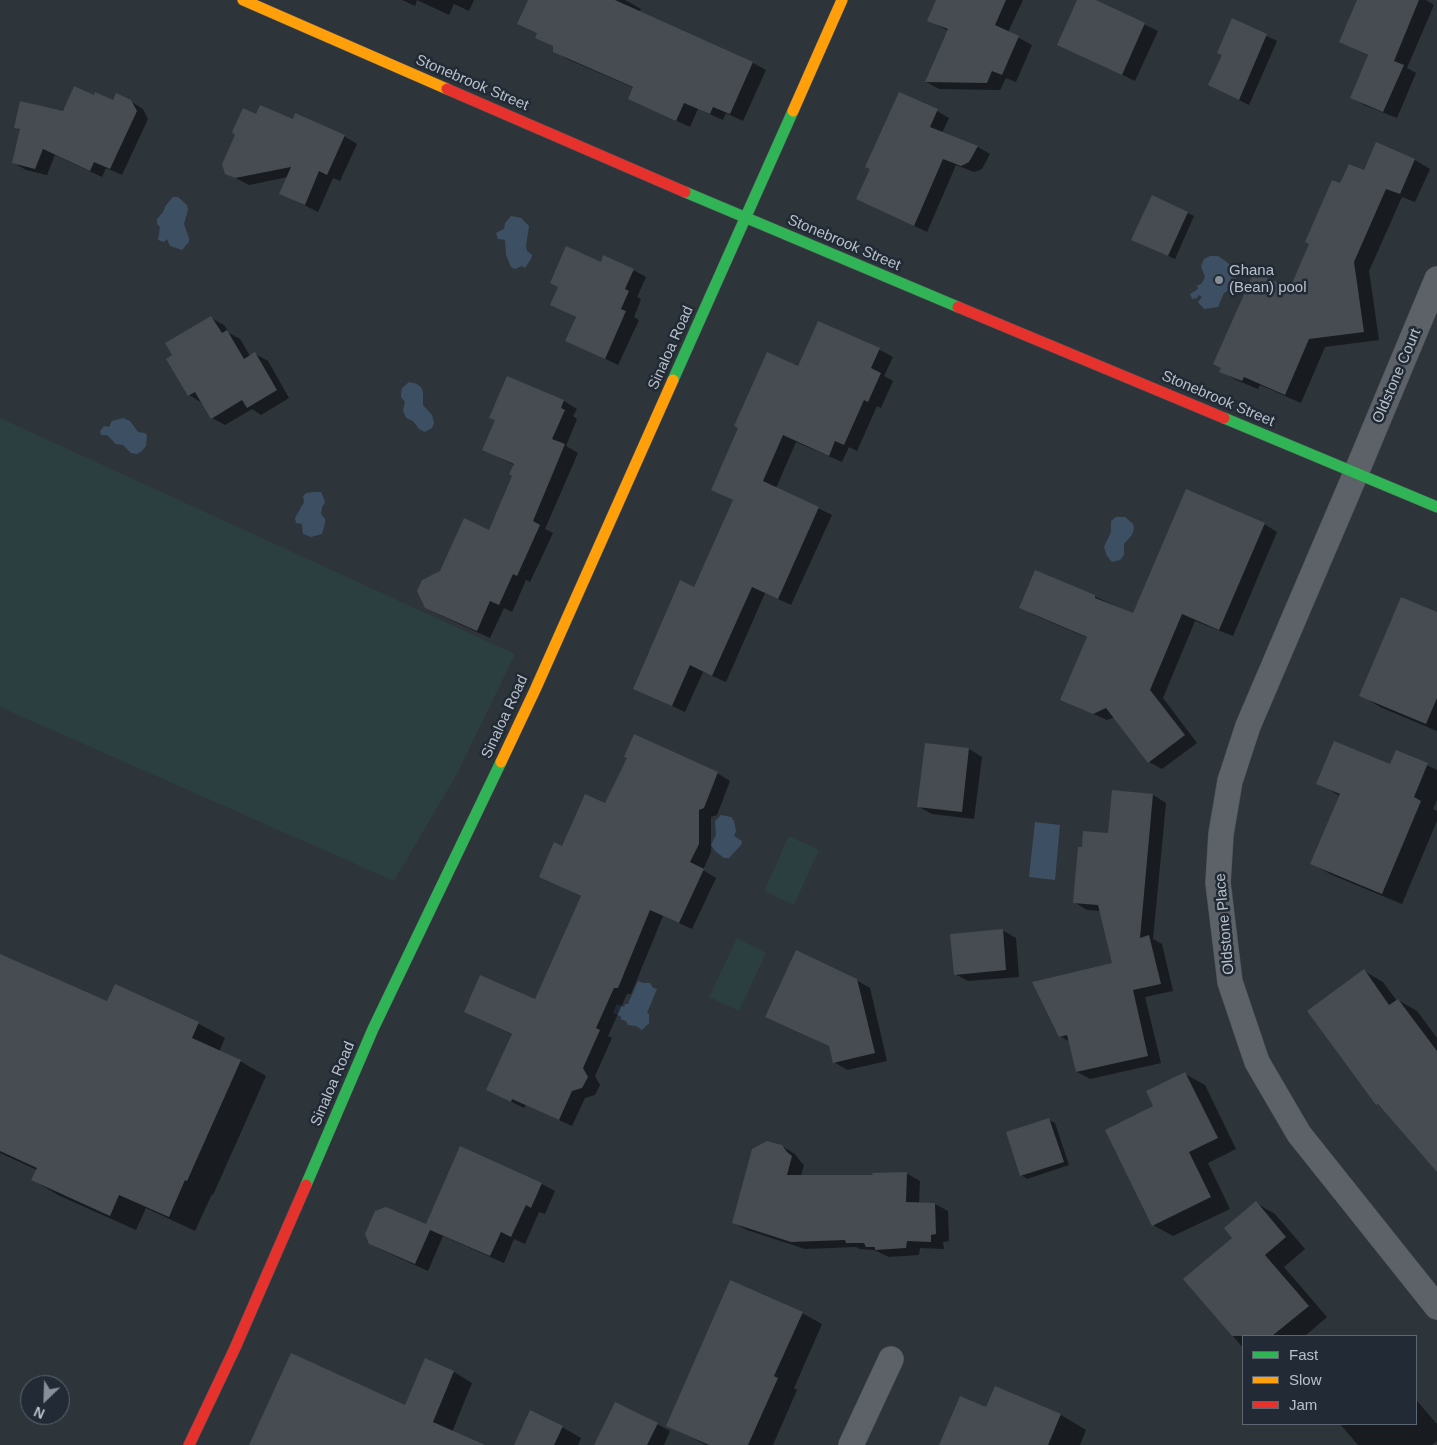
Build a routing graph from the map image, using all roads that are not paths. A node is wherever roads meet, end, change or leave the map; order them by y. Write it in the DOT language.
graph roads {
  1 [pos="243,0"];
  2 [pos="842,0"];
  3 [pos="745,218"];
  4 [pos="1437,279"];
  5 [pos="1356,473"];
  6 [pos="1437,507"];
  7 [pos="1437,1307"];
  8 [pos="891,1359"];
  9 [pos="190,1445"];
  10 [pos="851,1445"];
  1 -- 3 [label="street, Stonebrook Street"];
  2 -- 3 [label="street, Sinaloa Road"];
  3 -- 5 [label="street, Stonebrook Street"];
  3 -- 9 [label="street, Sinaloa Road"];
  4 -- 5 [label="street, Oldstone Court"];
  5 -- 6 [label="street, Stonebrook Street"];
  5 -- 7 [label="street, Oldstone Place"];
  8 -- 10 [label="street"];
}
